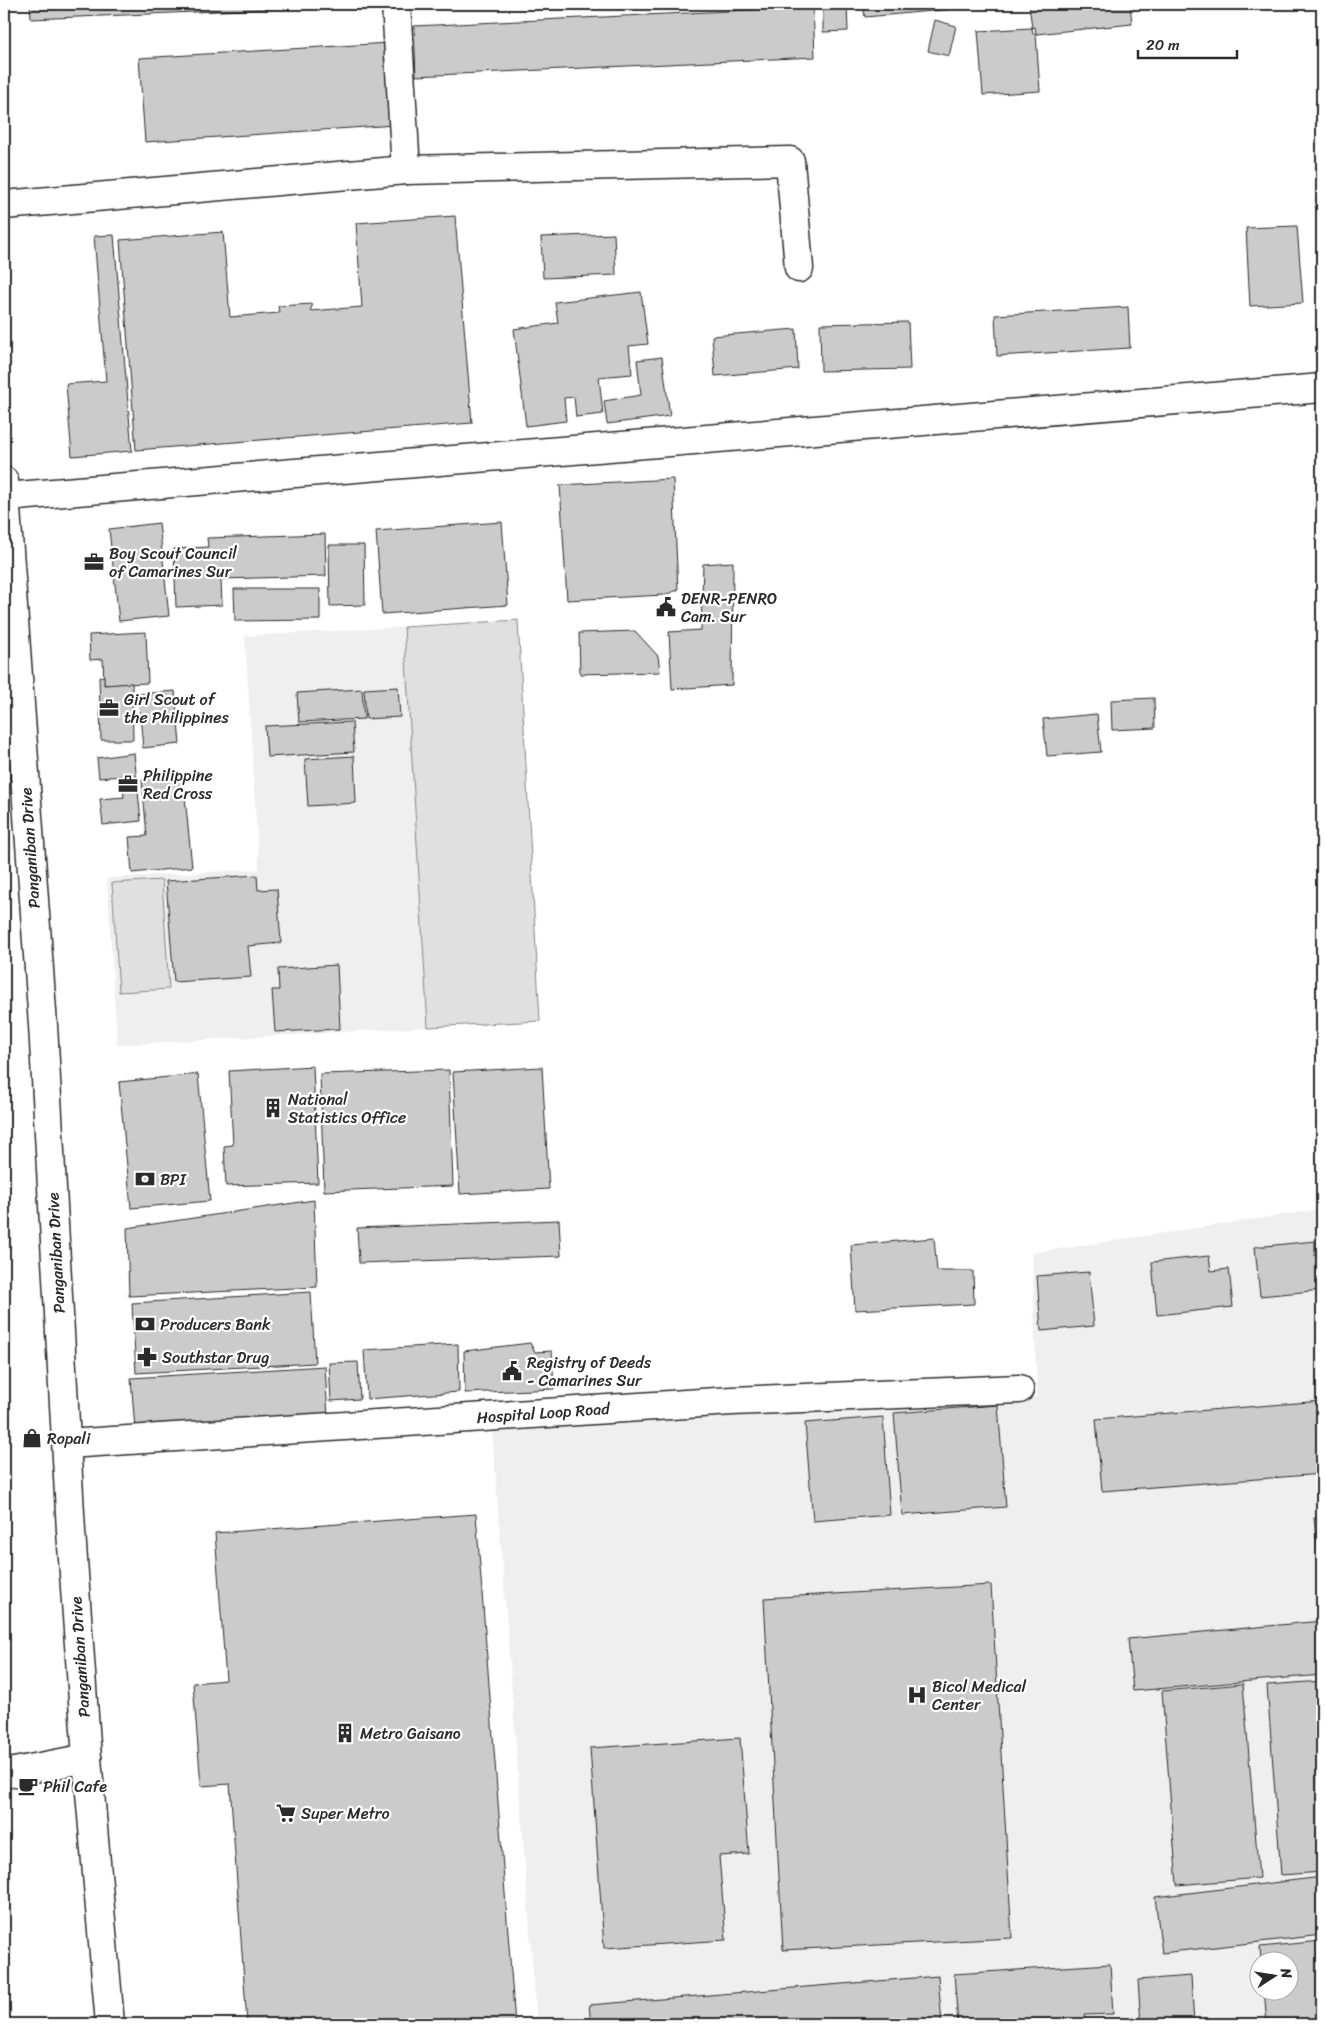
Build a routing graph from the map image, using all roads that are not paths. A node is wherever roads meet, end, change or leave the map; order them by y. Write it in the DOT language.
graph roads {
  1 [pos="396,4"];
  2 [pos="406,170"];
  3 [pos="4,205"];
  4 [pos="799,268"];
  5 [pos="1322,388"];
  6 [pos="5,489"];
  7 [pos="1019,1389"];
  8 [pos="67,1444"];
  9 [pos="87,1758"];
  10 [pos="4,1774"];
  11 [pos="110,2024"];
  1 -- 2 [label="street"];
  2 -- 3 [label="street"];
  2 -- 4 [label="street"];
  5 -- 6 [label="street"];
  6 -- 8 [label="street, Panganiban Drive"];
  7 -- 8 [label="street, Hospital Loop Road"];
  8 -- 9 [label="street, Panganiban Drive"];
  9 -- 10 [label="street"];
  9 -- 11 [label="street, Panganiban Drive"];
}
